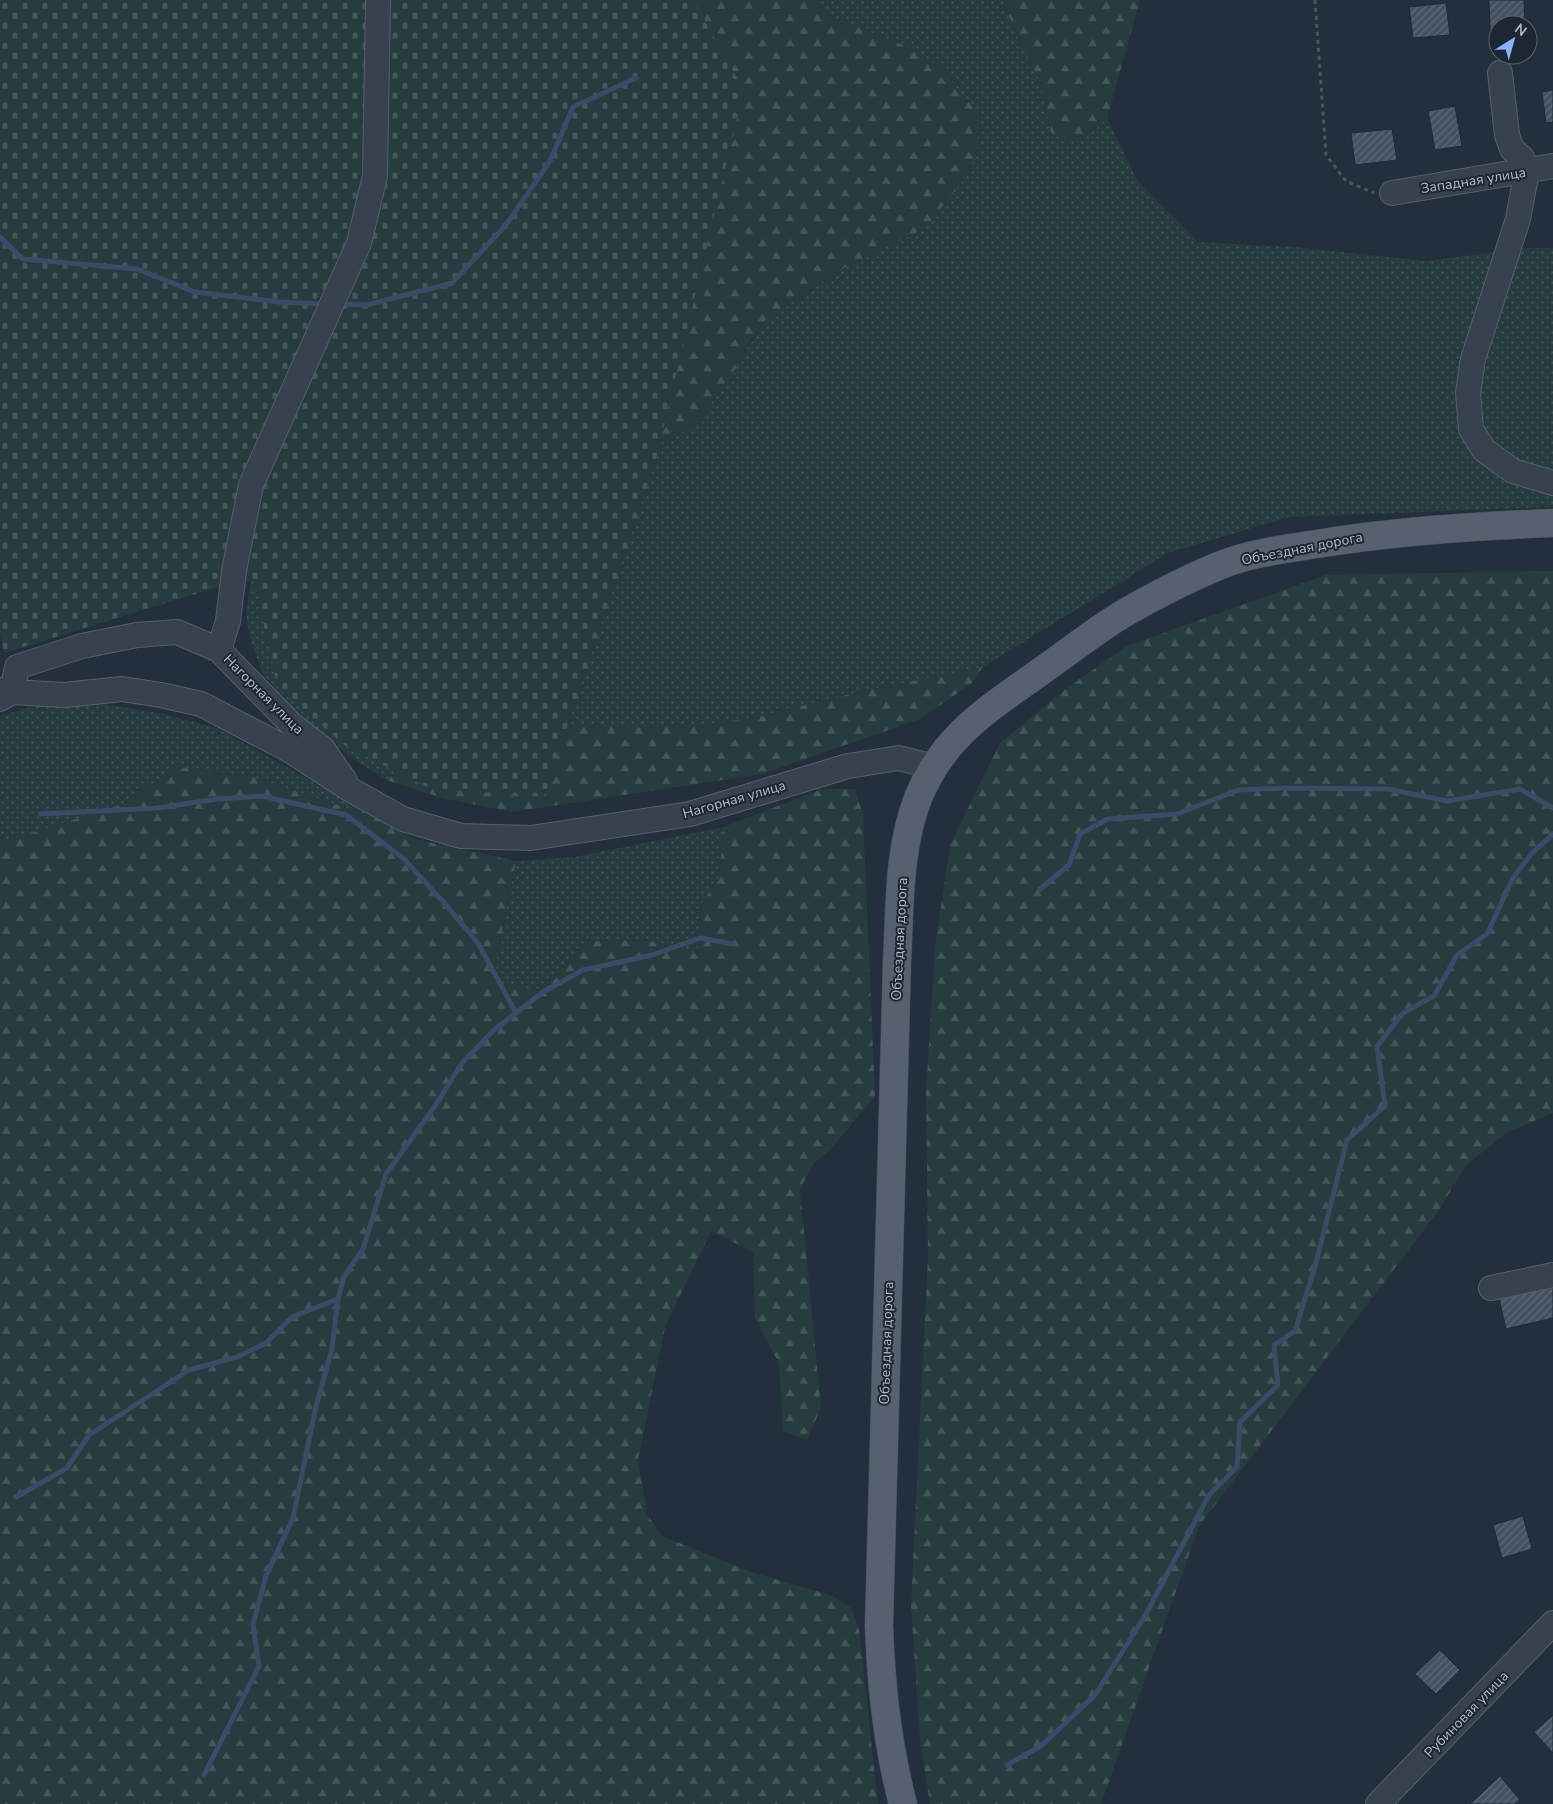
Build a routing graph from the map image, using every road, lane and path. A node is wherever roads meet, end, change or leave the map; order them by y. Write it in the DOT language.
graph roads {
  1 [pos="378,0"];
  2 [pos="1315,0"];
  3 [pos="1500,73"];
  4 [pos="1553,166"];
  5 [pos="1527,172"];
  6 [pos="1392,193"];
  7 [pos="1553,483"];
  8 [pos="1553,523"];
  9 [pos="219,650"];
  10 [pos="4,694"];
  11 [pos="934,767"];
  12 [pos="351,790"];
  13 [pos="1553,1274"];
  14 [pos="1491,1288"];
  15 [pos="1553,1623"];
  16 [pos="904,1804"];
  17 [pos="1378,1804"];
  1 -- 9 [label="street"];
  2 -- 6 [label="path"];
  3 -- 5 [label="street"];
  4 -- 5 [label="street, Западная улица"];
  5 -- 6 [label="street, Западная улица"];
  5 -- 7 [label="street"];
  8 -- 11 [label="main road, Объездная дорога"];
  9 -- 10 [label="street, Нагорная улица"];
  9 -- 12 [label="street, Нагорная улица"];
  10 -- 12 [label="street, Нагорная улица"];
  11 -- 12 [label="street, Нагорная улица"];
  11 -- 16 [label="main road, Объездная дорога"];
  13 -- 14 [label="street"];
  15 -- 17 [label="street, Рубиновая улица"];
}
